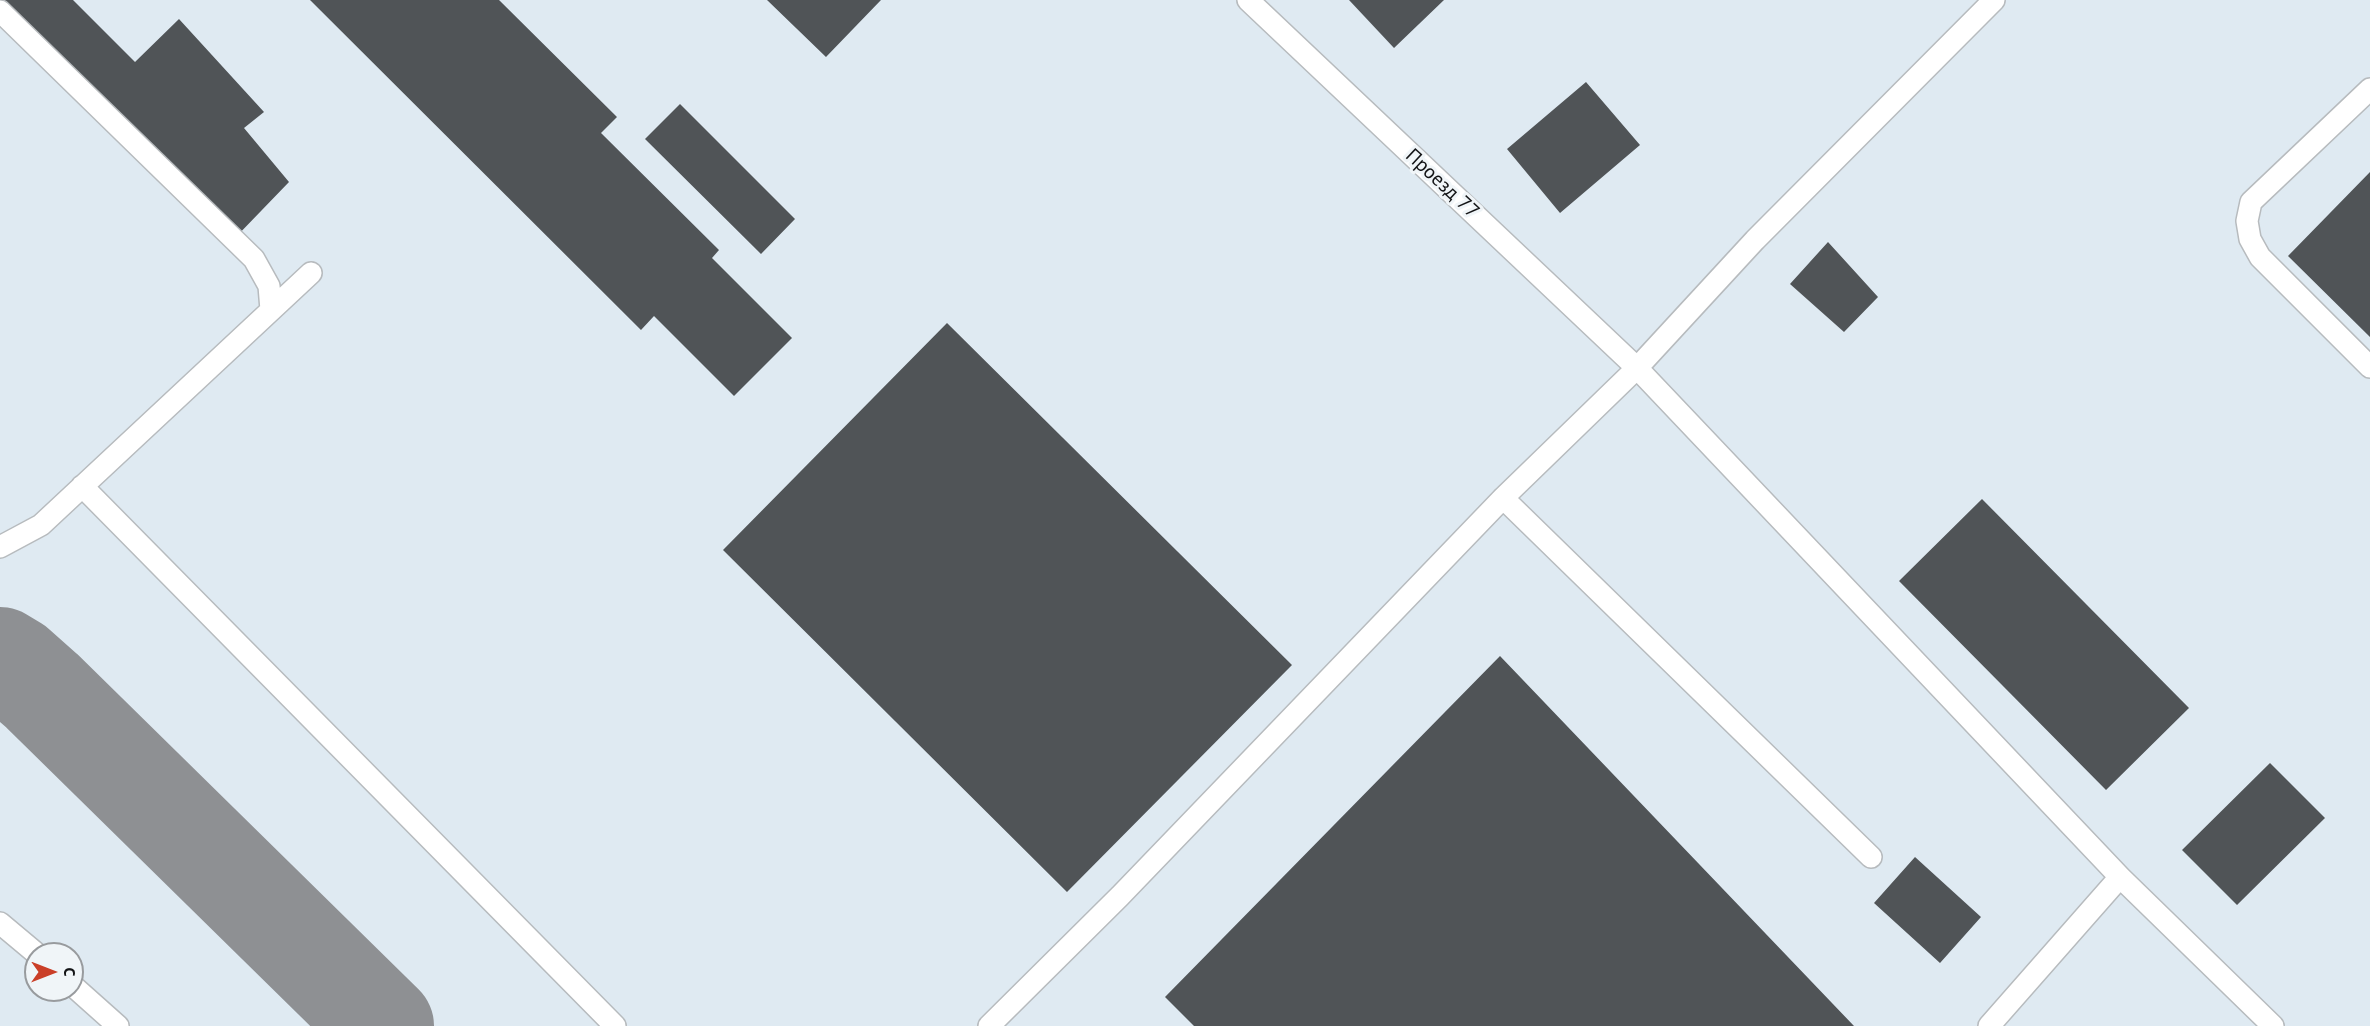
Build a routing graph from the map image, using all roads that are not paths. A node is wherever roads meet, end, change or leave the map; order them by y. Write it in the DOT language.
graph roads {
  1 [pos="1248,0"];
  2 [pos="1994,0"];
  3 [pos="0,11"];
  4 [pos="2370,89"];
  5 [pos="311,273"];
  6 [pos="271,310"];
  7 [pos="2370,367"];
  8 [pos="1636,368"];
  9 [pos="82,486"];
  10 [pos="1503,498"];
  11 [pos="0,548"];
  12 [pos="1871,857"];
  13 [pos="2120,877"];
  14 [pos="0,923"];
  15 [pos="24,943"];
  16 [pos="84,996"];
  17 [pos="118,1026"];
  18 [pos="615,1026"];
  19 [pos="989,1026"];
  20 [pos="1989,1026"];
  21 [pos="2273,1026"];
  1 -- 8 [label="lane, Проезд 77"];
  2 -- 8 [label="lane"];
  3 -- 6 [label="lane"];
  4 -- 7 [label="lane"];
  5 -- 6 [label="lane"];
  6 -- 9 [label="lane"];
  8 -- 10 [label="lane"];
  8 -- 13 [label="lane, Проезд 77"];
  9 -- 11 [label="lane"];
  9 -- 18 [label="lane"];
  10 -- 12 [label="lane"];
  10 -- 19 [label="lane"];
  13 -- 20 [label="lane"];
  13 -- 21 [label="lane, Проезд 77"];
  14 -- 15 [label="lane"];
  16 -- 17 [label="lane"];
}
